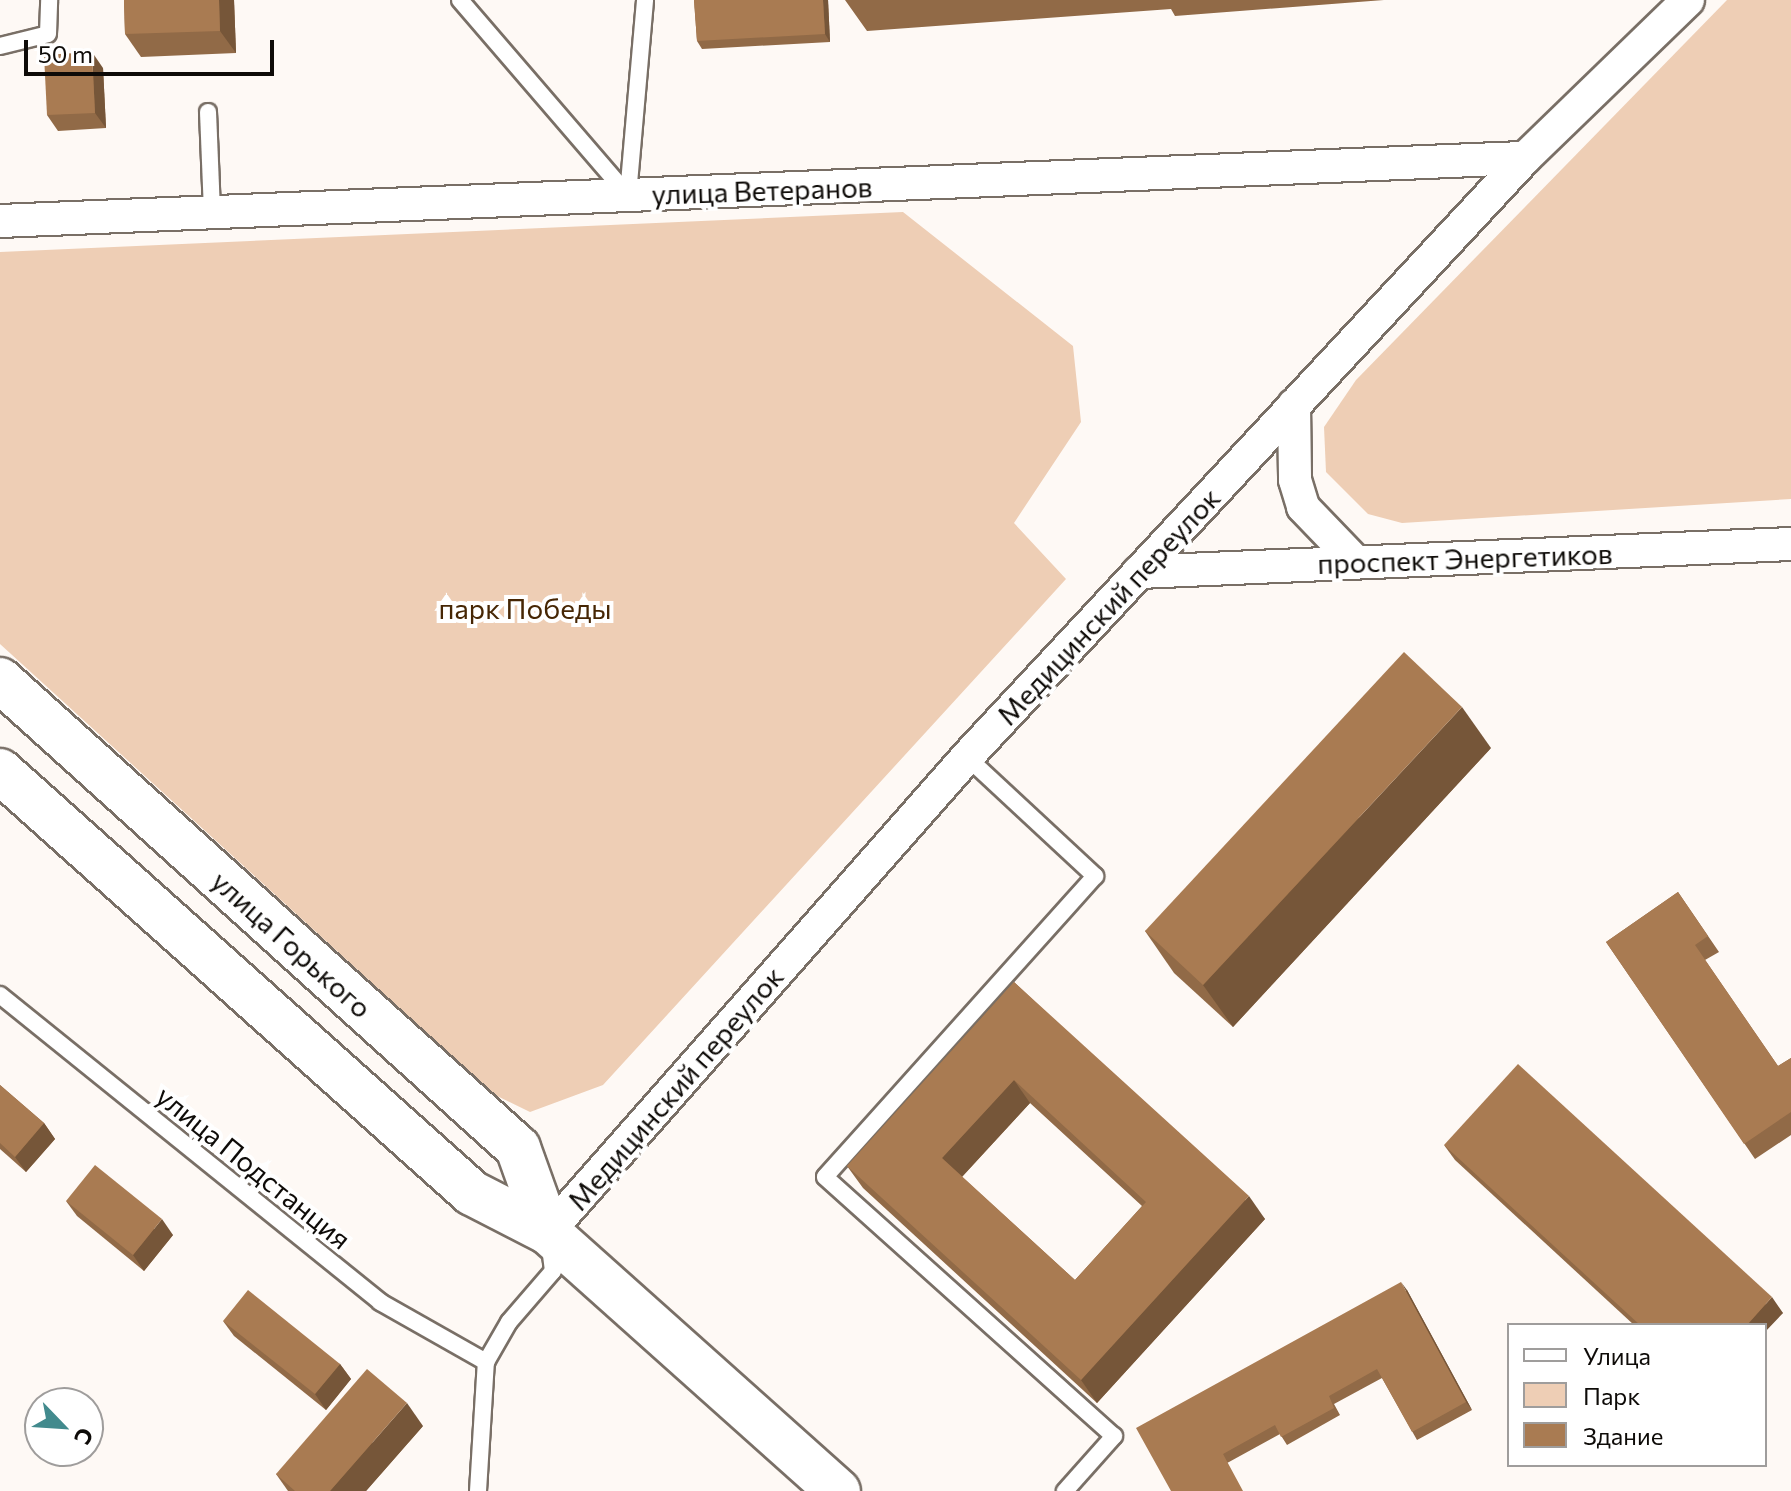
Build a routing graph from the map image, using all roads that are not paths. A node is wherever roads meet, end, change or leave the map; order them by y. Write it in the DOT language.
graph roads {
  1 [pos="49,0"];
  2 [pos="460,0"];
  3 [pos="645,0"];
  4 [pos="1688,0"];
  5 [pos="0,46"];
  6 [pos="208,112"];
  7 [pos="1525,158"];
  8 [pos="628,195"];
  9 [pos="212,212"];
  10 [pos="0,221"];
  11 [pos="1294,405"];
  12 [pos="1791,544"];
  13 [pos="1356,562"];
  14 [pos="1139,572"];
  15 [pos="0,680"];
  16 [pos="967,757"];
  17 [pos="0,771"];
  18 [pos="0,995"];
  19 [pos="548,1232"];
  20 [pos="486,1362"];
  21 [pos="478,1491"];
  22 [pos="838,1491"];
  23 [pos="1065,1491"];
  1 -- 5 [label="lane"];
  2 -- 8 [label="lane"];
  3 -- 8 [label="lane"];
  4 -- 7 [label="street, Медицинский переулок"];
  6 -- 9 [label="lane"];
  7 -- 8 [label="street, улица Ветеранов"];
  7 -- 11 [label="street, Медицинский переулок"];
  8 -- 9 [label="street, улица Ветеранов"];
  9 -- 10 [label="street, улица Ветеранов"];
  11 -- 13 [label="street"];
  11 -- 14 [label="street, Медицинский переулок"];
  12 -- 13 [label="street, проспект Энергетиков"];
  13 -- 14 [label="street, проспект Энергетиков"];
  14 -- 16 [label="street, Медицинский переулок"];
  15 -- 19 [label="main road, улица Горького"];
  16 -- 19 [label="street, Медицинский переулок"];
  16 -- 23 [label="lane"];
  17 -- 19 [label="main road, улица Горького"];
  18 -- 20 [label="lane, улица Подстанция"];
  19 -- 20 [label="lane"];
  19 -- 22 [label="main road, улица Горького"];
  20 -- 21 [label="lane"];
}
